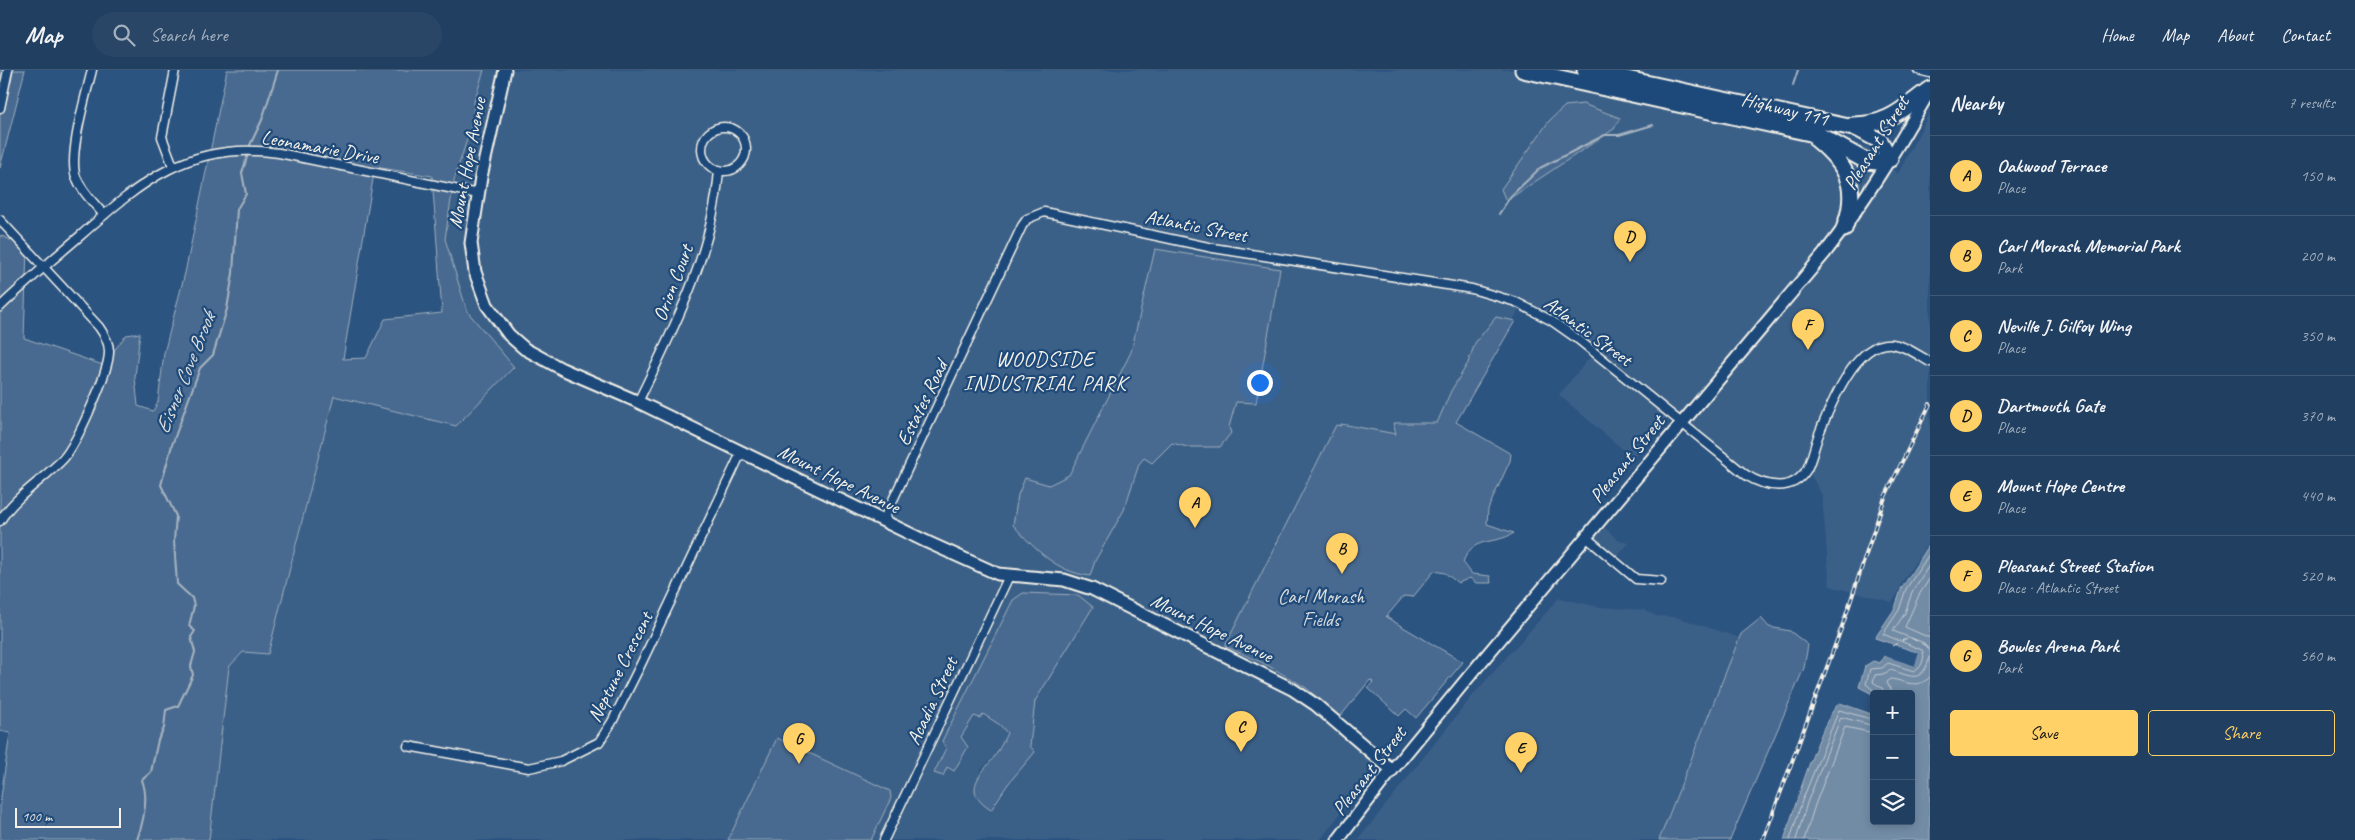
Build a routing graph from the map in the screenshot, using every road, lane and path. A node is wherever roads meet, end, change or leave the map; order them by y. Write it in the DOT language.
graph roads {
  1 [pos="8,70"];
  2 [pos="92,70"];
  3 [pos="175,70"];
  4 [pos="1523,70"];
  5 [pos="1585,70"];
  6 [pos="1918,70"];
  7 [pos="506,72"];
  8 [pos="1930,73"];
  9 [pos="1930,90"];
  10 [pos="0,108"];
  11 [pos="1839,125"];
  12 [pos="1809,133"];
  13 [pos="1890,159"];
  14 [pos="173,166"];
  15 [pos="719,170"];
  16 [pos="478,194"];
  17 [pos="104,215"];
  18 [pos="1027,219"];
  19 [pos="0,220"];
  20 [pos="1844,229"];
  21 [pos="43,268"];
  22 [pos="0,307"];
  23 [pos="1930,362"];
  24 [pos="638,402"];
  25 [pos="1681,422"];
  26 [pos="741,453"];
  27 [pos="0,521"];
  28 [pos="883,521"];
  29 [pos="1587,538"];
  30 [pos="1009,576"];
  31 [pos="1661,581"];
  32 [pos="408,746"];
  33 [pos="1392,770"];
  34 [pos="884,840"];
  35 [pos="1338,840"];
  1 -- 10 [label="street"];
  2 -- 17 [label="street"];
  3 -- 14 [label="street"];
  4 -- 12 [label="highway, Highway 111"];
  5 -- 11 [label="highway, Highway 111"];
  6 -- 8 [label="street"];
  7 -- 16 [label="street, Mount Hope Avenue"];
  9 -- 11 [label="highway"];
  9 -- 13 [label="street, Pleasant Street"];
  11 -- 13 [label="highway, Highway 111"];
  12 -- 13 [label="highway, Highway 111"];
  12 -- 20 [label="highway"];
  13 -- 20 [label="street, Pleasant Street"];
  14 -- 16 [label="street, Leonamarie Drive"];
  14 -- 17 [label="street, Leonamarie Drive"];
  15 -- 15 [label="street"];
  15 -- 24 [label="street, Orion Court"];
  16 -- 24 [label="street, Mount Hope Avenue"];
  17 -- 21 [label="street, Leonamarie Drive"];
  18 -- 25 [label="street, Atlantic Street"];
  18 -- 28 [label="street, Estates Road"];
  19 -- 21 [label="street"];
  20 -- 25 [label="street, Pleasant Street"];
  21 -- 22 [label="street, Leonamarie Drive"];
  21 -- 27 [label="street"];
  23 -- 25 [label="street, Atlantic Street"];
  24 -- 26 [label="street, Mount Hope Avenue"];
  25 -- 29 [label="street, Pleasant Street"];
  26 -- 28 [label="street, Mount Hope Avenue"];
  26 -- 32 [label="street, Neptune Crescent"];
  28 -- 30 [label="street, Mount Hope Avenue"];
  29 -- 31 [label="street"];
  29 -- 33 [label="street, Pleasant Street"];
  30 -- 33 [label="street, Mount Hope Avenue"];
  30 -- 34 [label="street, Acadia Street"];
  33 -- 35 [label="street, Pleasant Street"];
}
